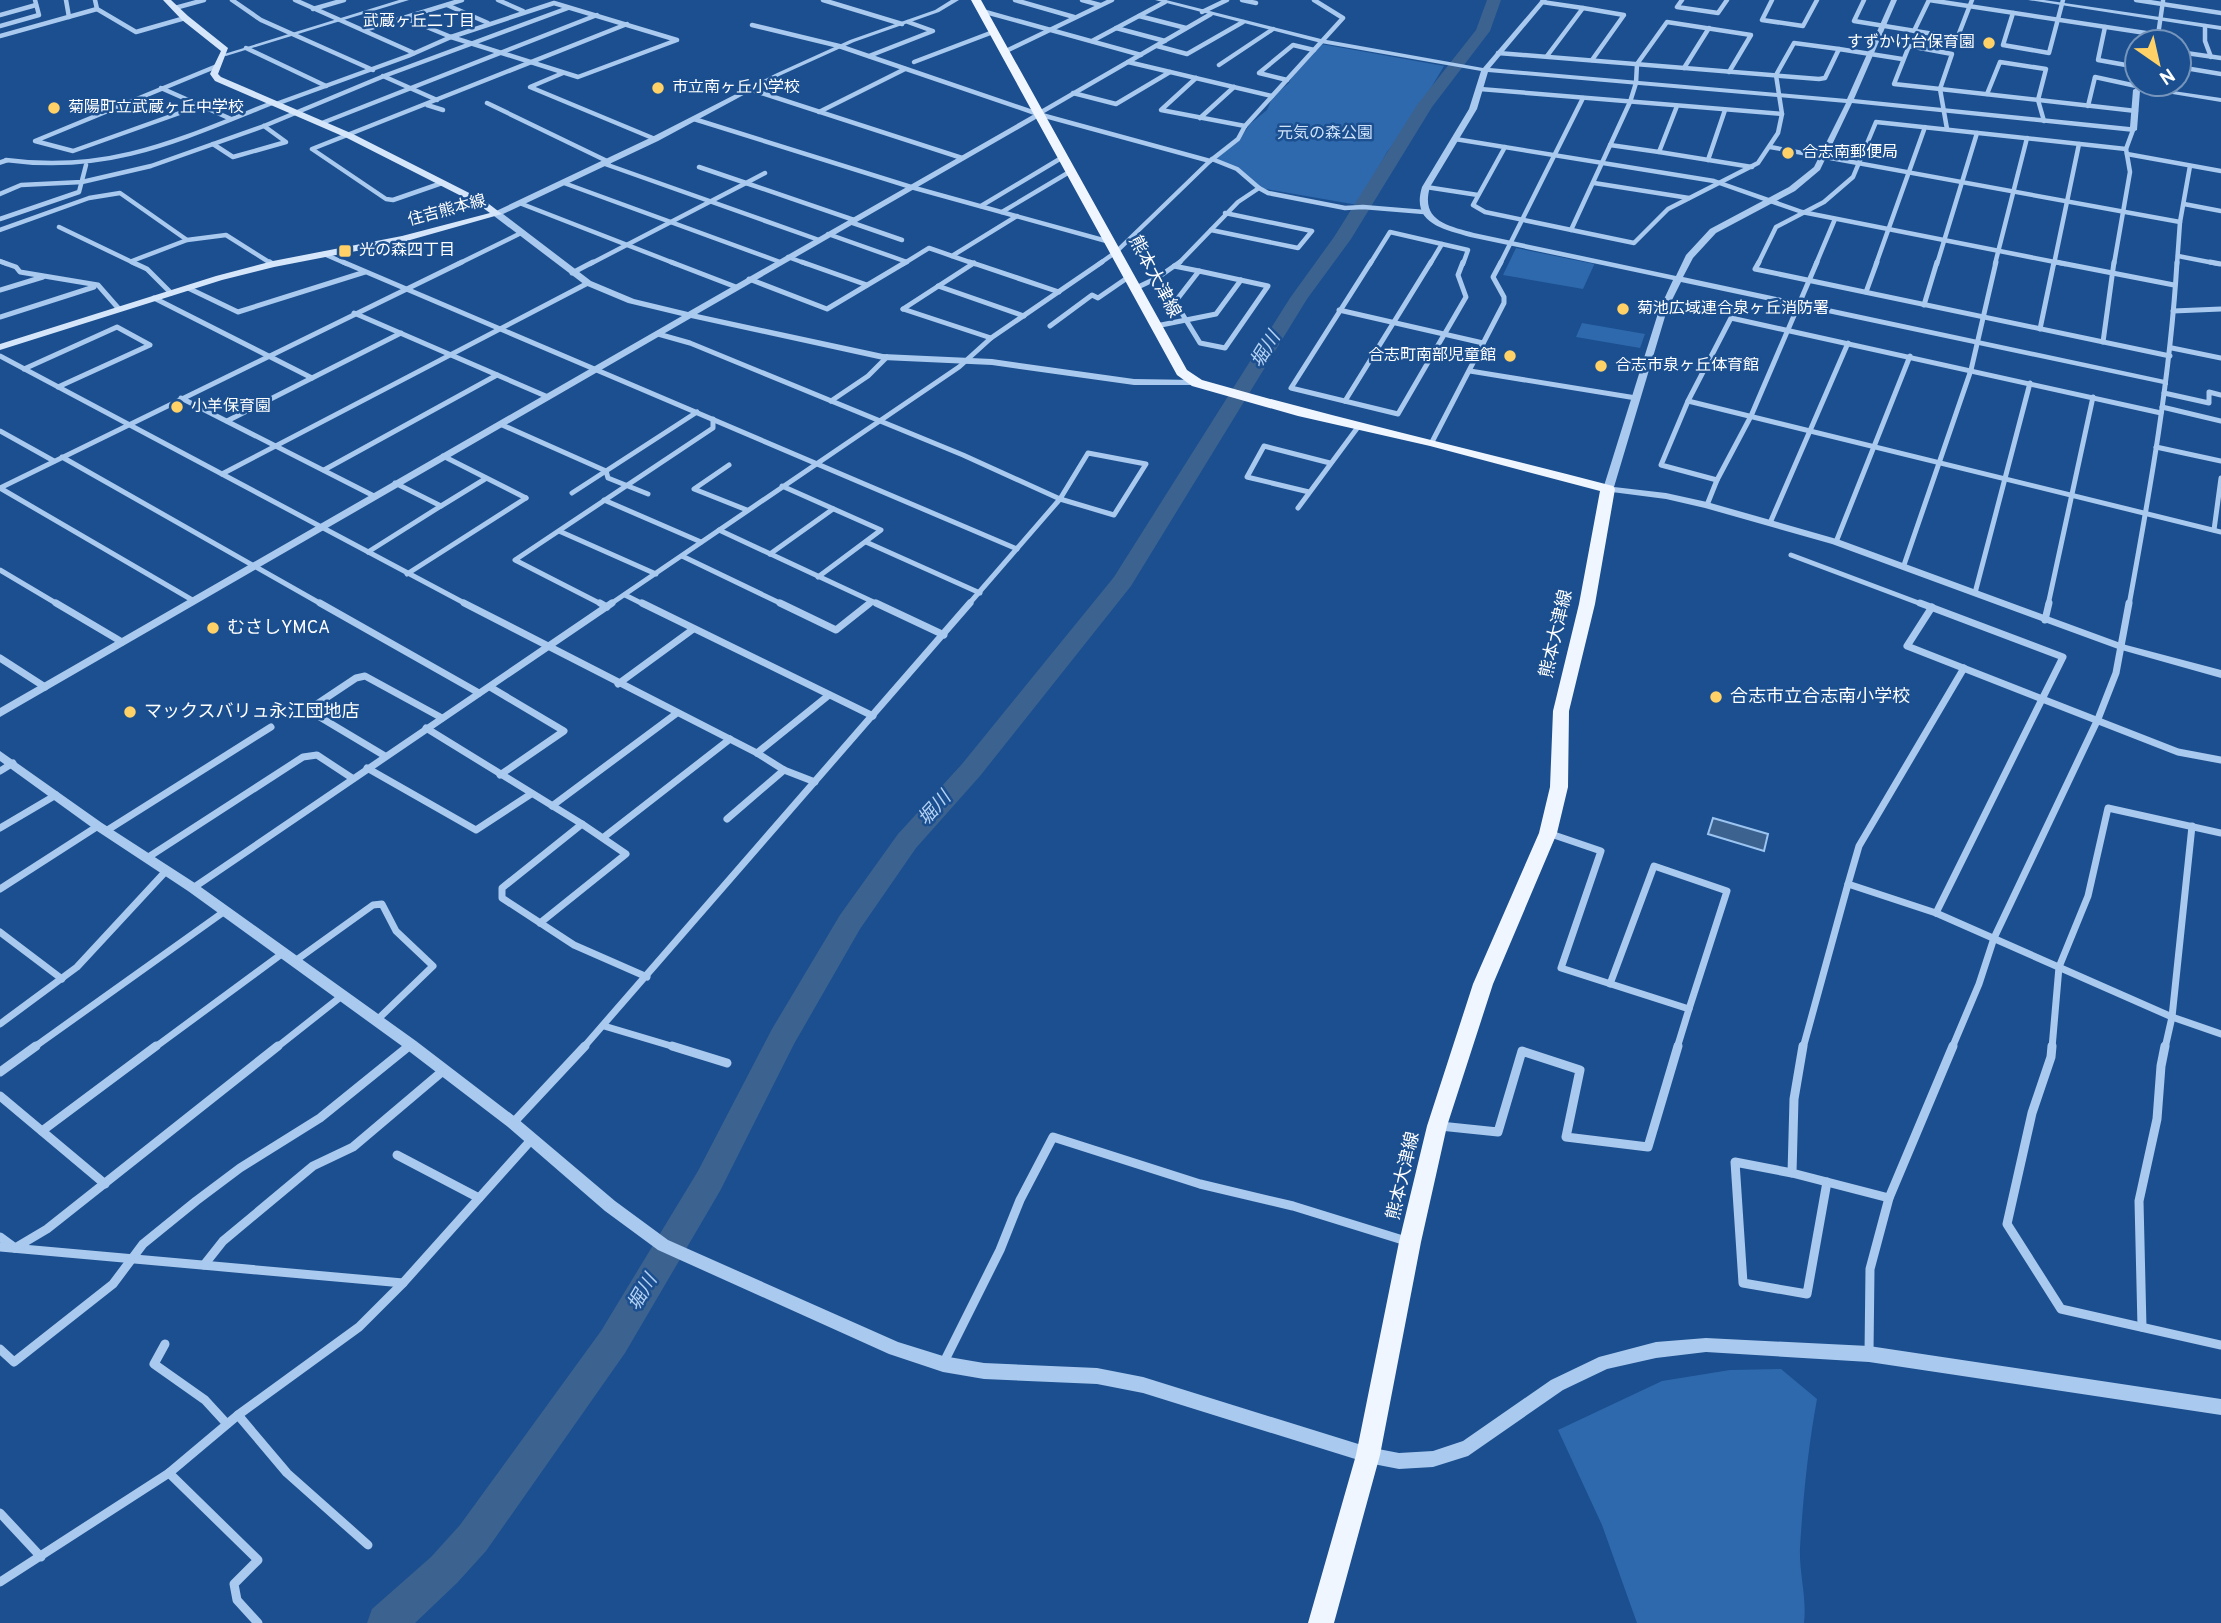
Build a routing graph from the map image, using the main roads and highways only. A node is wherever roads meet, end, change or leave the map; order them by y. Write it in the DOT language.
graph roads {
  1 [pos="167,0"];
  2 [pos="976,0"];
  3 [pos="0,347"];
  4 [pos="1321,1623"];
  1 -- 3 [label="main road, 住吉熊本線"];
  2 -- 4 [label="main road, 熊本大津線"];
}
